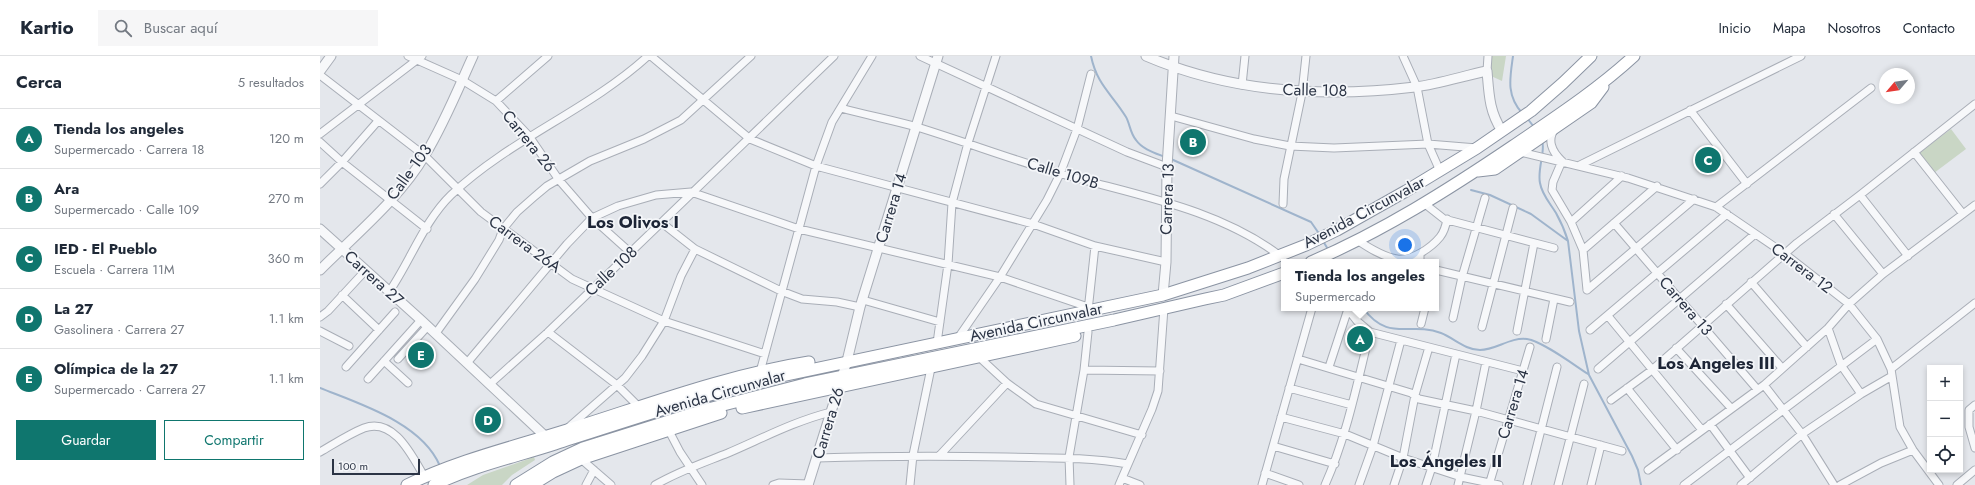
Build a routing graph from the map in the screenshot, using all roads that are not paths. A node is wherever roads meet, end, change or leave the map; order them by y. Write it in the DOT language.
graph roads {
  1 [pos="331,56"];
  2 [pos="408,56"];
  3 [pos="422,56"];
  4 [pos="473,56"];
  5 [pos="548,56"];
  6 [pos="649,56"];
  7 [pos="751,56"];
  8 [pos="834,56"];
  9 [pos="872,56"];
  10 [pos="920,56"];
  11 [pos="996,56"];
  12 [pos="1146,56"];
  13 [pos="1174,56"];
  14 [pos="1245,56"];
  15 [pos="1306,56"];
  16 [pos="1403,56"];
  17 [pos="1488,56"];
  18 [pos="1591,56"];
  19 [pos="1634,56"];
  20 [pos="1801,56"];
  21 [pos="937,59"];
  22 [pos="416,61"];
  23 [pos="1174,68"];
  24 [pos="1487,71"];
  25 [pos="320,72"];
  26 [pos="1091,74"];
  27 [pos="320,75"];
  28 [pos="1611,77"];
  29 [pos="462,80"];
  30 [pos="986,86"];
  31 [pos="1242,86"];
  32 [pos="1417,87"];
  33 [pos="1871,88"];
  34 [pos="1302,92"];
  35 [pos="496,101"];
  36 [pos="703,102"];
  37 [pos="359,104"];
  38 [pos="1975,105"];
  39 [pos="841,108"];
  40 [pos="1690,110"];
  41 [pos="1171,116"];
  42 [pos="378,121"];
  43 [pos="1560,124"];
  44 [pos="916,127"];
  45 [pos="1077,129"];
  46 [pos="1544,130"];
  47 [pos="1502,131"];
  48 [pos="320,134"];
  49 [pos="529,136"];
  50 [pos="750,139"];
  51 [pos="320,142"];
  52 [pos="968,143"];
  53 [pos="1428,144"];
  54 [pos="1290,146"];
  55 [pos="1529,146"];
  56 [pos="1477,148"];
  57 [pos="1914,152"];
  58 [pos="425,156"];
  59 [pos="1562,161"];
  60 [pos="342,162"];
  61 [pos="1167,165"];
  62 [pos="816,166"];
  63 [pos="1580,166"];
  64 [pos="1440,171"];
  65 [pos="1476,171"];
  66 [pos="1060,174"];
  67 [pos="1622,176"];
  68 [pos="559,180"];
  69 [pos="320,184"];
  70 [pos="1747,184"];
  71 [pos="1657,186"];
  72 [pos="897,188"];
  73 [pos="459,189"];
  74 [pos="691,192"];
  75 [pos="1860,195"];
  76 [pos="1485,198"];
  77 [pos="1694,199"];
  78 [pos="390,200"];
  79 [pos="952,203"];
  80 [pos="1166,203"];
  81 [pos="1283,204"];
  82 [pos="1425,204"];
  83 [pos="1975,205"];
  84 [pos="1716,207"];
  85 [pos="1513,208"];
  86 [pos="1727,214"];
  87 [pos="1834,214"];
  88 [pos="1963,214"];
  89 [pos="592,218"];
  90 [pos="1448,220"];
  91 [pos="1571,222"];
  92 [pos="662,223"];
  93 [pos="1614,223"];
  94 [pos="1032,224"];
  95 [pos="1477,227"];
  96 [pos="320,228"];
  97 [pos="426,229"];
  98 [pos="503,229"];
  99 [pos="799,229"];
  100 [pos="1755,234"];
  101 [pos="1506,235"];
  102 [pos="1353,242"];
  103 [pos="1534,243"];
  104 [pos="1095,246"];
  105 [pos="1554,248"];
  106 [pos="1636,248"];
  107 [pos="342,249"];
  108 [pos="695,249"];
  109 [pos="878,249"];
  110 [pos="1583,250"];
  111 [pos="630,253"];
  112 [pos="1420,254"];
  113 [pos="1785,254"];
  114 [pos="1279,255"];
  115 [pos="1908,256"];
  116 [pos="1318,259"];
  117 [pos="1394,259"];
  118 [pos="1401,259"];
  119 [pos="1420,259"];
  120 [pos="552,262"];
  121 [pos="1166,262"];
  122 [pos="948,264"];
  123 [pos="320,270"];
  124 [pos="366,271"];
  125 [pos="1439,271"];
  126 [pos="1658,273"];
  127 [pos="1883,274"];
  128 [pos="1281,275"];
  129 [pos="1000,277"];
  130 [pos="1462,277"];
  131 [pos="1751,282"];
  132 [pos="1494,284"];
  133 [pos="592,288"];
  134 [pos="781,291"];
  135 [pos="389,292"];
  136 [pos="1524,292"];
  137 [pos="342,295"];
  138 [pos="1163,295"];
  139 [pos="1554,299"];
  140 [pos="1680,299"];
  141 [pos="1570,302"];
  142 [pos="1975,303"];
  143 [pos="862,304"];
  144 [pos="1726,304"];
  145 [pos="1849,304"];
  146 [pos="1164,308"];
  147 [pos="1088,309"];
  148 [pos="1311,311"];
  149 [pos="1347,311"];
  150 [pos="1350,311"];
  151 [pos="1424,311"];
  152 [pos="395,312"];
  153 [pos="1608,316"];
  154 [pos="320,317"];
  155 [pos="1453,318"];
  156 [pos="1114,320"];
  157 [pos="664,321"];
  158 [pos="940,322"];
  159 [pos="1421,324"];
  160 [pos="1702,325"];
  161 [pos="423,326"];
  162 [pos="1482,327"];
  163 [pos="1828,328"];
  164 [pos="379,330"];
  165 [pos="1590,330"];
  166 [pos="320,331"];
  167 [pos="1518,331"];
  168 [pos="548,332"];
  169 [pos="1088,332"];
  170 [pos="1370,332"];
  171 [pos="436,333"];
  172 [pos="958,338"];
  173 [pos="1546,339"];
  174 [pos="1877,339"];
  175 [pos="1402,340"];
  176 [pos="1630,342"];
  177 [pos="937,343"];
  178 [pos="349,346"];
  179 [pos="1429,347"];
  180 [pos="1530,347"];
  181 [pos="1807,347"];
  182 [pos="1676,348"];
  183 [pos="765,354"];
  184 [pos="1456,354"];
  185 [pos="979,357"];
  186 [pos="398,359"];
  187 [pos="1298,359"];
  188 [pos="384,361"];
  189 [pos="847,361"];
  190 [pos="1486,362"];
  191 [pos="467,363"];
  192 [pos="1841,365"];
  193 [pos="346,367"];
  194 [pos="1329,367"];
  195 [pos="1557,367"];
  196 [pos="931,368"];
  197 [pos="1782,368"];
  198 [pos="1598,369"];
  199 [pos="1084,370"];
  200 [pos="1652,370"];
  201 [pos="1160,371"];
  202 [pos="1523,371"];
  203 [pos="760,372"];
  204 [pos="1891,373"];
  205 [pos="1359,376"];
  206 [pos="368,379"];
  207 [pos="840,382"];
  208 [pos="1007,382"];
  209 [pos="408,383"];
  210 [pos="490,384"];
  211 [pos="1584,384"];
  212 [pos="617,385"];
  213 [pos="1388,385"];
  214 [pos="1764,385"];
  215 [pos="1289,388"];
  216 [pos="1627,388"];
  217 [pos="1757,390"];
  218 [pos="1861,394"];
  219 [pos="1415,395"];
  220 [pos="1611,400"];
  221 [pos="1352,405"];
  222 [pos="1446,405"];
  223 [pos="1975,405"];
  224 [pos="639,407"];
  225 [pos="1731,408"];
  226 [pos="1784,410"];
  227 [pos="1476,411"];
  228 [pos="831,412"];
  229 [pos="1076,415"];
  230 [pos="1281,417"];
  231 [pos="1507,420"];
  232 [pos="1710,424"];
  233 [pos="668,429"];
  234 [pos="1542,429"];
  235 [pos="566,430"];
  236 [pos="1702,430"];
  237 [pos="1344,434"];
  238 [pos="1802,434"];
  239 [pos="1142,435"];
  240 [pos="546,437"];
  241 [pos="1571,437"];
  242 [pos="1601,445"];
  243 [pos="1274,446"];
  244 [pos="1373,446"];
  245 [pos="1975,448"];
  246 [pos="1677,450"];
  247 [pos="1913,450"];
  248 [pos="1622,451"];
  249 [pos="1729,451"];
  250 [pos="320,452"];
  251 [pos="913,455"];
  252 [pos="939,456"];
  253 [pos="1069,457"];
  254 [pos="817,458"];
  255 [pos="1403,458"];
  256 [pos="581,459"];
  257 [pos="1128,464"];
  258 [pos="1335,464"];
  259 [pos="690,467"];
  260 [pos="1432,467"];
  261 [pos="594,470"];
  262 [pos="1648,470"];
  263 [pos="1975,470"];
  264 [pos="1265,473"];
  265 [pos="424,476"];
  266 [pos="1461,476"];
  267 [pos="1750,478"];
  268 [pos="1121,481"];
  269 [pos="446,482"];
  270 [pos="1489,484"];
  271 [pos="407,485"];
  272 [pos="516,485"];
  273 [pos="532,485"];
  274 [pos="586,485"];
  275 [pos="611,485"];
  276 [pos="655,485"];
  277 [pos="702,485"];
  278 [pos="773,485"];
  279 [pos="809,485"];
  280 [pos="910,485"];
  281 [pos="1070,485"];
  282 [pos="1140,485"];
  283 [pos="1262,485"];
  284 [pos="1299,485"];
  285 [pos="1325,485"];
  286 [pos="1359,485"];
  287 [pos="1394,485"];
  288 [pos="1426,485"];
  289 [pos="1458,485"];
  290 [pos="1499,485"];
  291 [pos="1527,485"];
  292 [pos="1558,485"];
  293 [pos="1591,485"];
  294 [pos="1684,485"];
  295 [pos="1740,485"];
  296 [pos="1834,485"];
  297 [pos="1840,485"];
  298 [pos="1939,485"];
  299 [pos="1957,485"];
  1 -- 25 [label="street"];
  2 -- 22 [label="street, Carrera 26"];
  3 -- 22 [label="street"];
  4 -- 29 [label="street, Calle 103"];
  5 -- 35 [label="street"];
  6 -- 36 [label="street"];
  6 -- 49 [label="street"];
  7 -- 36 [label="street"];
  8 -- 50 [label="street, Calle 108"];
  9 -- 39 [label="street"];
  10 -- 21 [label="street"];
  11 -- 30 [label="street"];
  12 -- 23 [label="street, Calle 108"];
  13 -- 23 [label="street, Carrera 13"];
  14 -- 31 [label="street"];
  15 -- 34 [label="street"];
  16 -- 32 [label="street"];
  17 -- 24 [label="street"];
  18 -- 47 [label="highway, Avenida Circunvalar"];
  19 -- 28 [label="highway, Avenida Circunvalar"];
  20 -- 40 [label="street"];
  21 -- 30 [label="street"];
  21 -- 44 [label="street, Carrera 14"];
  22 -- 29 [label="street, Carrera 26"];
  22 -- 37 [label="street"];
  23 -- 31 [label="street, Calle 108"];
  23 -- 41 [label="street, Carrera 13"];
  24 -- 32 [label="street, Calle 108"];
  24 -- 47 [label="street"];
  26 -- 45 [label="street"];
  27 -- 37 [label="street, Carrera 26A"];
  28 -- 43 [label="highway"];
  28 -- 46 [label="highway, Avenida Circunvalar"];
  29 -- 35 [label="street, Carrera 26"];
  29 -- 58 [label="street, Calle 103"];
  30 -- 45 [label="street"];
  30 -- 52 [label="street"];
  31 -- 34 [label="street, Calle 108"];
  32 -- 34 [label="street, Calle 108"];
  32 -- 53 [label="street"];
  33 -- 70 [label="street"];
  34 -- 54 [label="street"];
  35 -- 49 [label="street, Carrera 26"];
  36 -- 50 [label="street"];
  36 -- 68 [label="street"];
  37 -- 42 [label="street, Carrera 26A"];
  37 -- 48 [label="street"];
  38 -- 57 [label="street"];
  39 -- 44 [label="street, Calle 109B"];
  39 -- 62 [label="street"];
  40 -- 63 [label="street"];
  40 -- 70 [label="street"];
  41 -- 54 [label="street"];
  41 -- 61 [label="street, Carrera 13"];
  42 -- 58 [label="street, Carrera 26A"];
  42 -- 60 [label="street"];
  43 -- 46 [label="highway"];
  43 -- 59 [label="street"];
  44 -- 52 [label="street, Calle 109B"];
  44 -- 72 [label="street, Carrera 14"];
  45 -- 61 [label="street"];
  45 -- 66 [label="street"];
  46 -- 55 [label="highway, Avenida Circunvalar"];
  47 -- 56 [label="highway, Avenida Circunvalar"];
  49 -- 68 [label="street, Carrera 26"];
  49 -- 73 [label="street"];
  50 -- 62 [label="street"];
  50 -- 74 [label="street, Calle 108"];
  51 -- 60 [label="street"];
  52 -- 66 [label="street, Calle 109B"];
  52 -- 79 [label="street"];
  53 -- 54 [label="street"];
  53 -- 56 [label="street"];
  53 -- 64 [label="street"];
  54 -- 81 [label="street"];
  55 -- 59 [label="street, Carrera 12"];
  55 -- 65 [label="highway, Avenida Circunvalar"];
  55 -- 65 [label="highway"];
  56 -- 64 [label="highway, Avenida Circunvalar"];
  57 -- 75 [label="street"];
  57 -- 88 [label="street"];
  58 -- 73 [label="street, Carrera 26A"];
  58 -- 78 [label="street, Calle 103"];
  59 -- 63 [label="street, Carrera 12"];
  59 -- 91 [label="street"];
  60 -- 69 [label="street"];
  60 -- 78 [label="street"];
  61 -- 80 [label="street, Carrera 13"];
  62 -- 72 [label="street"];
  62 -- 99 [label="street"];
  63 -- 67 [label="street, Carrera 12"];
  64 -- 114 [label="highway, Avenida Circunvalar"];
  65 -- 82 [label="highway, Avenida Circunvalar"];
  66 -- 80 [label="street, Calle 109B"];
  66 -- 94 [label="street"];
  67 -- 71 [label="street, Carrera 12"];
  67 -- 91 [label="street"];
  68 -- 89 [label="street, Carrera 26"];
  68 -- 98 [label="street"];
  70 -- 84 [label="street"];
  71 -- 77 [label="street, Carrera 12"];
  71 -- 93 [label="street"];
  72 -- 79 [label="street"];
  72 -- 109 [label="street, Carrera 14"];
  73 -- 97 [label="street"];
  73 -- 98 [label="street, Carrera 26A"];
  74 -- 89 [label="street"];
  74 -- 92 [label="street, Calle 108"];
  74 -- 99 [label="street"];
  75 -- 87 [label="street"];
  75 -- 115 [label="street"];
  76 -- 95 [label="street"];
  77 -- 84 [label="street, Carrera 12"];
  77 -- 106 [label="street"];
  78 -- 97 [label="street"];
  78 -- 107 [label="street, Calle 103"];
  79 -- 94 [label="street"];
  79 -- 122 [label="street"];
  80 -- 114 [label="street, Calle 109B"];
  80 -- 121 [label="street, Carrera 13"];
  82 -- 90 [label="street"];
  82 -- 102 [label="highway, Avenida Circunvalar"];
  83 -- 88 [label="street"];
  84 -- 86 [label="street, Carrera 12"];
  85 -- 101 [label="street"];
  86 -- 100 [label="street, Carrera 12"];
  86 -- 126 [label="street"];
  87 -- 113 [label="street"];
  87 -- 127 [label="street"];
  88 -- 115 [label="street"];
  89 -- 111 [label="street, Carrera 26"];
  89 -- 120 [label="street"];
  90 -- 95 [label="street"];
  90 -- 112 [label="street"];
  91 -- 110 [label="street"];
  92 -- 108 [label="street"];
  92 -- 111 [label="street, Calle 108"];
  93 -- 106 [label="street, Carrera 13"];
  93 -- 110 [label="street"];
  94 -- 104 [label="street"];
  94 -- 129 [label="street"];
  95 -- 101 [label="street"];
  95 -- 130 [label="street"];
  96 -- 107 [label="street, Carrera 27"];
  97 -- 135 [label="street"];
  98 -- 120 [label="street, Carrera 26A"];
  98 -- 171 [label="street"];
  99 -- 109 [label="street"];
  99 -- 134 [label="street"];
  100 -- 113 [label="street, Carrera 12"];
  100 -- 140 [label="street"];
  101 -- 103 [label="street"];
  101 -- 132 [label="street"];
  102 -- 116 [label="highway, Avenida Circunvalar"];
  102 -- 117 [label="street"];
  103 -- 105 [label="street"];
  103 -- 136 [label="street"];
  104 -- 121 [label="street"];
  104 -- 147 [label="street"];
  106 -- 110 [label="street"];
  106 -- 126 [label="street, Carrera 13"];
  107 -- 123 [label="street, Calle 103"];
  107 -- 124 [label="street, Carrera 27"];
  108 -- 134 [label="street"];
  108 -- 157 [label="street"];
  109 -- 122 [label="street"];
  109 -- 143 [label="street, Carrera 14"];
  111 -- 133 [label="street, Calle 108"];
  112 -- 118 [label="street"];
  112 -- 119 [label="street"];
  113 -- 131 [label="street"];
  113 -- 145 [label="street, Carrera 12"];
  114 -- 138 [label="highway, Avenida Circunvalar"];
  115 -- 127 [label="street"];
  120 -- 133 [label="street, Carrera 26A"];
  120 -- 191 [label="street"];
  121 -- 138 [label="street, Carrera 13"];
  122 -- 129 [label="street"];
  122 -- 158 [label="street"];
  124 -- 135 [label="street, Carrera 27"];
  124 -- 137 [label="street"];
  125 -- 130 [label="street"];
  126 -- 140 [label="street, Carrera 13"];
  126 -- 153 [label="street"];
  127 -- 145 [label="street"];
  128 -- 146 [label="highway, Avenida Circunvalar"];
  129 -- 147 [label="street"];
  129 -- 172 [label="street"];
  130 -- 132 [label="street"];
  130 -- 155 [label="street"];
  131 -- 144 [label="street"];
  131 -- 181 [label="street"];
  132 -- 136 [label="street"];
  132 -- 162 [label="street"];
  133 -- 157 [label="street, Carrera 26A"];
  133 -- 168 [label="street, Calle 108"];
  134 -- 143 [label="street"];
  134 -- 183 [label="street"];
  135 -- 161 [label="street, Carrera 27"];
  136 -- 139 [label="street"];
  136 -- 167 [label="street"];
  137 -- 154 [label="street"];
  137 -- 164 [label="street"];
  138 -- 147 [label="highway, Avenida Circunvalar"];
  139 -- 141 [label="street"];
  139 -- 173 [label="street"];
  140 -- 160 [label="street, Carrera 13"];
  140 -- 176 [label="street"];
  142 -- 204 [label="street"];
  143 -- 158 [label="street"];
  143 -- 189 [label="street, Carrera 14"];
  144 -- 160 [label="street"];
  144 -- 197 [label="street"];
  145 -- 163 [label="street"];
  145 -- 174 [label="street, Carrera 12"];
  146 -- 156 [label="highway, Avenida Circunvalar"];
  146 -- 201 [label="street"];
  147 -- 172 [label="highway, Avenida Circunvalar"];
  148 -- 187 [label="street"];
  149 -- 194 [label="street"];
  150 -- 170 [label="street"];
  151 -- 159 [label="street"];
  152 -- 164 [label="street"];
  153 -- 165 [label="street"];
  153 -- 176 [label="street"];
  156 -- 169 [label="highway"];
  156 -- 207 [label="highway, Avenida Circunvalar"];
  157 -- 183 [label="street, Carrera 26A"];
  157 -- 212 [label="street"];
  158 -- 177 [label="street"];
  160 -- 182 [label="street"];
  160 -- 217 [label="street, Carrera 13"];
  161 -- 171 [label="street, Carrera 27"];
  161 -- 186 [label="street"];
  161 -- 188 [label="street"];
  163 -- 181 [label="street"];
  163 -- 192 [label="street"];
  164 -- 193 [label="street"];
  166 -- 178 [label="street"];
  168 -- 210 [label="street, Calle 108"];
  168 -- 212 [label="street"];
  169 -- 185 [label="highway"];
  169 -- 199 [label="street"];
  170 -- 175 [label="street"];
  170 -- 205 [label="street"];
  171 -- 191 [label="street, Carrera 27"];
  172 -- 177 [label="highway, Avenida Circunvalar"];
  174 -- 192 [label="street"];
  174 -- 204 [label="street, Carrera 12"];
  175 -- 179 [label="street"];
  175 -- 213 [label="street"];
  176 -- 198 [label="street"];
  176 -- 200 [label="street"];
  177 -- 189 [label="highway, Avenida Circunvalar"];
  179 -- 184 [label="street"];
  179 -- 219 [label="street"];
  180 -- 202 [label="street, Carrera 14"];
  181 -- 197 [label="street"];
  182 -- 200 [label="street"];
  182 -- 225 [label="street"];
  183 -- 203 [label="street"];
  184 -- 190 [label="street"];
  184 -- 222 [label="street"];
  185 -- 196 [label="highway"];
  185 -- 208 [label="street"];
  187 -- 194 [label="street"];
  187 -- 215 [label="street"];
  188 -- 206 [label="street"];
  188 -- 209 [label="street"];
  189 -- 203 [label="highway"];
  189 -- 207 [label="street, Carrera 26"];
  189 -- 269 [label="highway, Avenida Circunvalar"];
  190 -- 202 [label="street"];
  190 -- 227 [label="street"];
  191 -- 210 [label="street, Carrera 27"];
  192 -- 218 [label="street"];
  192 -- 226 [label="street"];
  194 -- 205 [label="street"];
  195 -- 234 [label="street"];
  196 -- 207 [label="highway"];
  196 -- 251 [label="street"];
  197 -- 214 [label="street"];
  199 -- 201 [label="street"];
  199 -- 229 [label="street"];
  200 -- 216 [label="street"];
  200 -- 236 [label="street"];
  201 -- 239 [label="street"];
  202 -- 231 [label="street, Carrera 14"];
  203 -- 224 [label="highway"];
  204 -- 218 [label="street"];
  204 -- 247 [label="street, Carrera 12"];
  205 -- 213 [label="street"];
  205 -- 221 [label="street"];
  207 -- 228 [label="street, Carrera 26"];
  207 -- 233 [label="highway"];
  207 -- 272 [label="highway, Avenida Circunvalar"];
  208 -- 229 [label="street"];
  208 -- 252 [label="street"];
  210 -- 240 [label="street, Carrera 27"];
  211 -- 241 [label="street"];
  212 -- 224 [label="street"];
  212 -- 235 [label="street"];
  213 -- 219 [label="street"];
  213 -- 244 [label="street"];
  214 -- 217 [label="street"];
  214 -- 226 [label="street"];
  215 -- 221 [label="street"];
  215 -- 230 [label="street"];
  216 -- 220 [label="street"];
  216 -- 246 [label="street"];
  217 -- 225 [label="street"];
  218 -- 238 [label="street"];
  219 -- 222 [label="street"];
  219 -- 255 [label="street"];
  221 -- 237 [label="street"];
  222 -- 227 [label="street"];
  222 -- 260 [label="street"];
  223 -- 245 [label="street"];
  224 -- 235 [label="highway"];
  225 -- 232 [label="street"];
  226 -- 238 [label="street"];
  226 -- 249 [label="street"];
  227 -- 231 [label="street"];
  227 -- 266 [label="street"];
  228 -- 254 [label="street, Carrera 26"];
  228 -- 259 [label="street"];
  229 -- 239 [label="street"];
  229 -- 253 [label="street"];
  230 -- 237 [label="street"];
  230 -- 243 [label="street"];
  231 -- 234 [label="street"];
  231 -- 270 [label="street, Carrera 14"];
  232 -- 236 [label="street"];
  232 -- 249 [label="street"];
  233 -- 256 [label="highway"];
  233 -- 259 [label="street"];
  234 -- 241 [label="street"];
  234 -- 291 [label="street"];
  235 -- 240 [label="highway"];
  236 -- 246 [label="street"];
  237 -- 244 [label="street"];
  237 -- 258 [label="street"];
  238 -- 267 [label="street"];
  238 -- 296 [label="street"];
  239 -- 257 [label="street"];
  240 -- 265 [label="highway"];
  241 -- 242 [label="street"];
  241 -- 292 [label="street"];
  242 -- 248 [label="street"];
  242 -- 293 [label="street"];
  243 -- 258 [label="street"];
  243 -- 264 [label="street"];
  244 -- 255 [label="street"];
  244 -- 286 [label="street"];
  246 -- 262 [label="street"];
  247 -- 297 [label="street"];
  247 -- 298 [label="street, Carrera 12"];
  249 -- 267 [label="street"];
  249 -- 294 [label="street"];
  250 -- 265 [label="street"];
  251 -- 252 [label="street"];
  251 -- 254 [label="street"];
  251 -- 280 [label="street"];
  252 -- 253 [label="street"];
  253 -- 257 [label="street"];
  253 -- 281 [label="street"];
  254 -- 279 [label="street, Carrera 26"];
  255 -- 260 [label="street"];
  255 -- 287 [label="street"];
  256 -- 261 [label="street"];
  256 -- 273 [label="highway"];
  257 -- 268 [label="street"];
  258 -- 285 [label="street"];
  259 -- 276 [label="street"];
  259 -- 277 [label="street"];
  260 -- 266 [label="street"];
  260 -- 288 [label="street"];
  261 -- 274 [label="street"];
  261 -- 275 [label="street"];
  263 -- 299 [label="street"];
  264 -- 283 [label="street"];
  264 -- 284 [label="street"];
  265 -- 271 [label="highway"];
  266 -- 270 [label="street"];
  266 -- 289 [label="street"];
  267 -- 295 [label="street"];
  268 -- 282 [label="street"];
  270 -- 290 [label="street"];
  278 -- 279 [label="street"];
}
